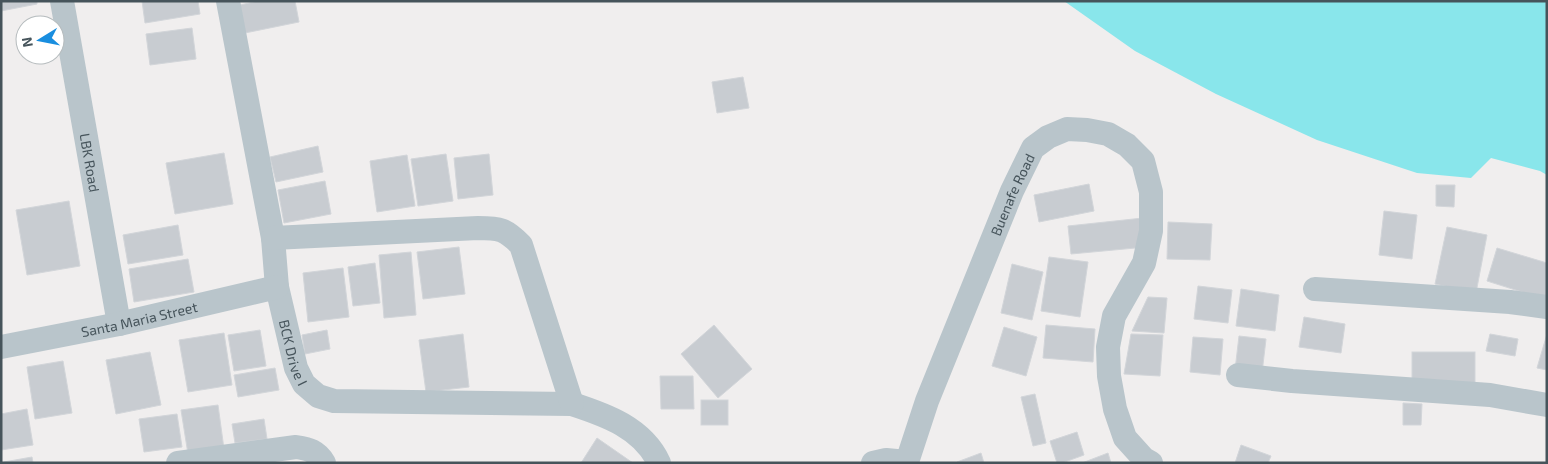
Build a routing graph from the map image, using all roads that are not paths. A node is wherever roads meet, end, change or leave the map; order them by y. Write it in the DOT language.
graph roads {
  1 [pos="62,1"];
  2 [pos="228,1"];
  3 [pos="273,238"];
  4 [pos="277,287"];
  5 [pos="1315,289"];
  6 [pos="1547,308"];
  7 [pos="119,324"];
  8 [pos="1,348"];
  9 [pos="1238,375"];
  10 [pos="572,404"];
  11 [pos="1547,406"];
  12 [pos="908,462"];
  13 [pos="178,463"];
  14 [pos="324,463"];
  15 [pos="659,463"];
  16 [pos="873,463"];
  17 [pos="1151,463"];
  1 -- 7 [label="street, LBK Road"];
  2 -- 3 [label="street, BCK Drive I"];
  3 -- 4 [label="street, BCK Drive I"];
  3 -- 10 [label="street"];
  4 -- 7 [label="street, Santa Maria Street"];
  4 -- 10 [label="street, BCK Drive I"];
  5 -- 6 [label="street"];
  7 -- 8 [label="street, Santa Maria Street"];
  9 -- 11 [label="street"];
  10 -- 15 [label="street, BCK Drive I"];
  12 -- 16 [label="street, Buenafe Road"];
  12 -- 17 [label="street, Buenafe Road"];
  13 -- 14 [label="street"];
}
